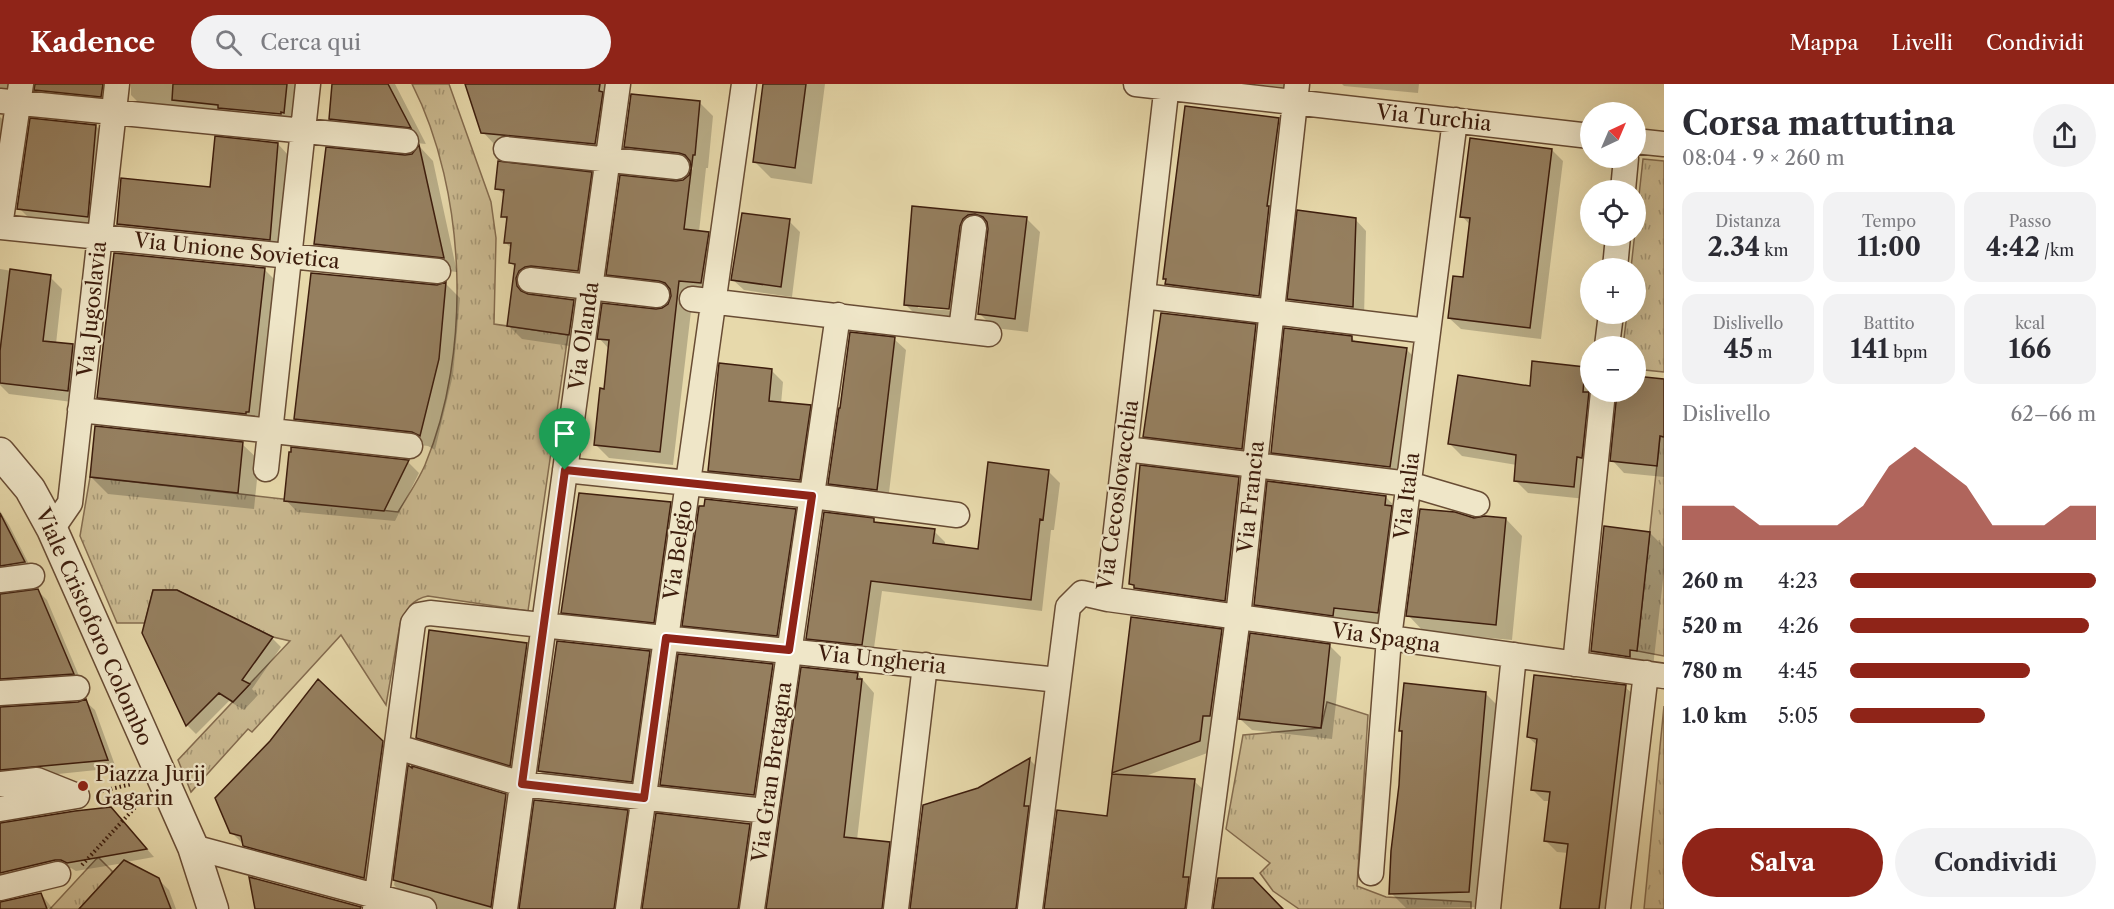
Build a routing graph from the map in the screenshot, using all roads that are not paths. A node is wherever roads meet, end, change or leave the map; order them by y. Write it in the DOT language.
graph roads {
  1 [pos="117,84"];
  2 [pos="308,84"];
  3 [pos="618,84"];
  4 [pos="744,84"];
  5 [pos="1136,84"];
  6 [pos="1167,86"];
  7 [pos="1296,93"];
  8 [pos="13,96"];
  9 [pos="113,112"];
  10 [pos="1455,120"];
  11 [pos="302,131"];
  12 [pos="1580,134"];
  13 [pos="406,141"];
  14 [pos="1646,142"];
  15 [pos="1664,144"];
  16 [pos="506,149"];
  17 [pos="608,160"];
  18 [pos="676,167"];
  19 [pos="0,227"];
  20 [pos="974,228"];
  21 [pos="100,237"];
  22 [pos="290,256"];
  23 [pos="438,271"];
  24 [pos="530,280"];
  25 [pos="591,287"];
  26 [pos="657,295"];
  27 [pos="1143,296"];
  28 [pos="703,300"];
  29 [pos="1272,312"];
  30 [pos="838,315"];
  31 [pos="961,330"];
  32 [pos="1428,331"];
  33 [pos="989,333"];
  34 [pos="1602,402"];
  35 [pos="80,410"];
  36 [pos="270,431"];
  37 [pos="410,446"];
  38 [pos="1126,449"];
  39 [pos="0,453"];
  40 [pos="1255,465"];
  41 [pos="266,469"];
  42 [pos="565,470"];
  43 [pos="687,483"];
  44 [pos="1408,484"];
  45 [pos="812,496"];
  46 [pos="1477,504"];
  47 [pos="957,515"];
  48 [pos="52,529"];
  49 [pos="32,576"];
  50 [pos="0,580"];
  51 [pos="1108,599"];
  52 [pos="1238,617"];
  53 [pos="544,625"];
  54 [pos="666,638"];
  55 [pos="1389,638"];
  56 [pos="789,650"];
  57 [pos="1514,655"];
  58 [pos="1575,664"];
  59 [pos="925,665"];
  60 [pos="1655,674"];
  61 [pos="1058,680"];
  62 [pos="77,688"];
  63 [pos="0,693"];
  64 [pos="397,747"];
  65 [pos="0,784"];
  66 [pos="522,784"];
  67 [pos="644,798"];
  68 [pos="0,809"];
  69 [pos="766,811"];
  70 [pos="194,847"];
  71 [pos="67,873"];
  72 [pos="1371,873"];
  73 [pos="0,888"];
  74 [pos="376,903"];
  75 [pos="213,909"];
  76 [pos="424,909"];
  77 [pos="505,909"];
  78 [pos="628,909"];
  79 [pos="752,909"];
  80 [pos="896,909"];
  81 [pos="1030,909"];
  82 [pos="1199,909"];
  83 [pos="1488,909"];
  84 [pos="1618,909"];
  1 -- 9 [label="street, Via Jugoslavia"];
  2 -- 11 [label="street"];
  3 -- 17 [label="street, Via Olanda"];
  4 -- 28 [label="street, Via Belgio"];
  5 -- 6 [label="street, Via Turchia"];
  6 -- 7 [label="street, Via Turchia"];
  6 -- 27 [label="street, Via Cecoslovacchia"];
  7 -- 10 [label="street, Via Turchia"];
  7 -- 29 [label="street, Via Francia"];
  8 -- 9 [label="street"];
  8 -- 19 [label="street"];
  9 -- 11 [label="street"];
  9 -- 21 [label="street, Via Jugoslavia"];
  10 -- 12 [label="street, Via Turchia"];
  10 -- 32 [label="street, Via Italia"];
  11 -- 13 [label="street"];
  11 -- 22 [label="street"];
  14 -- 15 [label="street"];
  16 -- 17 [label="street"];
  17 -- 18 [label="street"];
  17 -- 25 [label="street, Via Olanda"];
  19 -- 21 [label="street, Via Unione Sovietica"];
  20 -- 31 [label="street"];
  21 -- 22 [label="street, Via Unione Sovietica"];
  21 -- 35 [label="street, Via Jugoslavia"];
  22 -- 23 [label="street, Via Unione Sovietica"];
  22 -- 36 [label="street"];
  24 -- 25 [label="street"];
  25 -- 26 [label="street"];
  25 -- 42 [label="street, Via Olanda"];
  27 -- 29 [label="street"];
  27 -- 38 [label="street, Via Cecoslovacchia"];
  28 -- 30 [label="street"];
  28 -- 43 [label="street, Via Belgio"];
  29 -- 32 [label="street"];
  29 -- 40 [label="street, Via Francia"];
  30 -- 31 [label="street"];
  30 -- 45 [label="street, Via Gran Bretagna"];
  31 -- 33 [label="street"];
  32 -- 44 [label="street, Via Italia"];
  34 -- 58 [label="street"];
  35 -- 36 [label="street"];
  35 -- 48 [label="street, Via Jugoslavia"];
  36 -- 37 [label="street"];
  36 -- 41 [label="street"];
  38 -- 40 [label="street"];
  38 -- 51 [label="street, Via Cecoslovacchia"];
  39 -- 48 [label="street, Viale Cristoforo Colombo"];
  40 -- 44 [label="street"];
  40 -- 52 [label="street, Via Francia"];
  42 -- 43 [label="street"];
  42 -- 53 [label="street, Via Olanda"];
  43 -- 45 [label="street"];
  43 -- 54 [label="street, Via Belgio"];
  44 -- 46 [label="street"];
  44 -- 55 [label="street, Via Italia"];
  45 -- 47 [label="street"];
  45 -- 56 [label="street, Via Gran Bretagna"];
  48 -- 70 [label="street, Viale Cristoforo Colombo"];
  49 -- 50 [label="street"];
  51 -- 52 [label="street, Via Spagna"];
  51 -- 61 [label="street, Via Cecoslovacchia"];
  52 -- 55 [label="street, Via Spagna"];
  52 -- 82 [label="street, Via Francia"];
  53 -- 54 [label="street, Via Ungheria"];
  53 -- 64 [label="street, Via Ungheria"];
  53 -- 66 [label="street, Via Olanda"];
  54 -- 56 [label="street, Via Ungheria"];
  54 -- 67 [label="street, Via Belgio"];
  55 -- 57 [label="street, Via Spagna"];
  55 -- 72 [label="street, Via Italia"];
  56 -- 59 [label="street, Via Ungheria"];
  56 -- 69 [label="street, Via Gran Bretagna"];
  57 -- 58 [label="street, Via Spagna"];
  57 -- 83 [label="street"];
  58 -- 60 [label="street, Via Spagna"];
  59 -- 61 [label="street, Via Ungheria"];
  59 -- 80 [label="street"];
  60 -- 84 [label="street"];
  61 -- 81 [label="street, Via Cecoslovacchia"];
  62 -- 63 [label="street"];
  64 -- 66 [label="street"];
  64 -- 74 [label="street"];
  65 -- 68 [label="street"];
  66 -- 67 [label="street"];
  66 -- 77 [label="street, Via Olanda"];
  67 -- 69 [label="street"];
  67 -- 78 [label="street, Via Belgio"];
  69 -- 79 [label="street, Via Gran Bretagna"];
  70 -- 74 [label="street"];
  70 -- 75 [label="street, Viale Cristoforo Colombo"];
  71 -- 73 [label="street"];
  74 -- 76 [label="street"];
}
